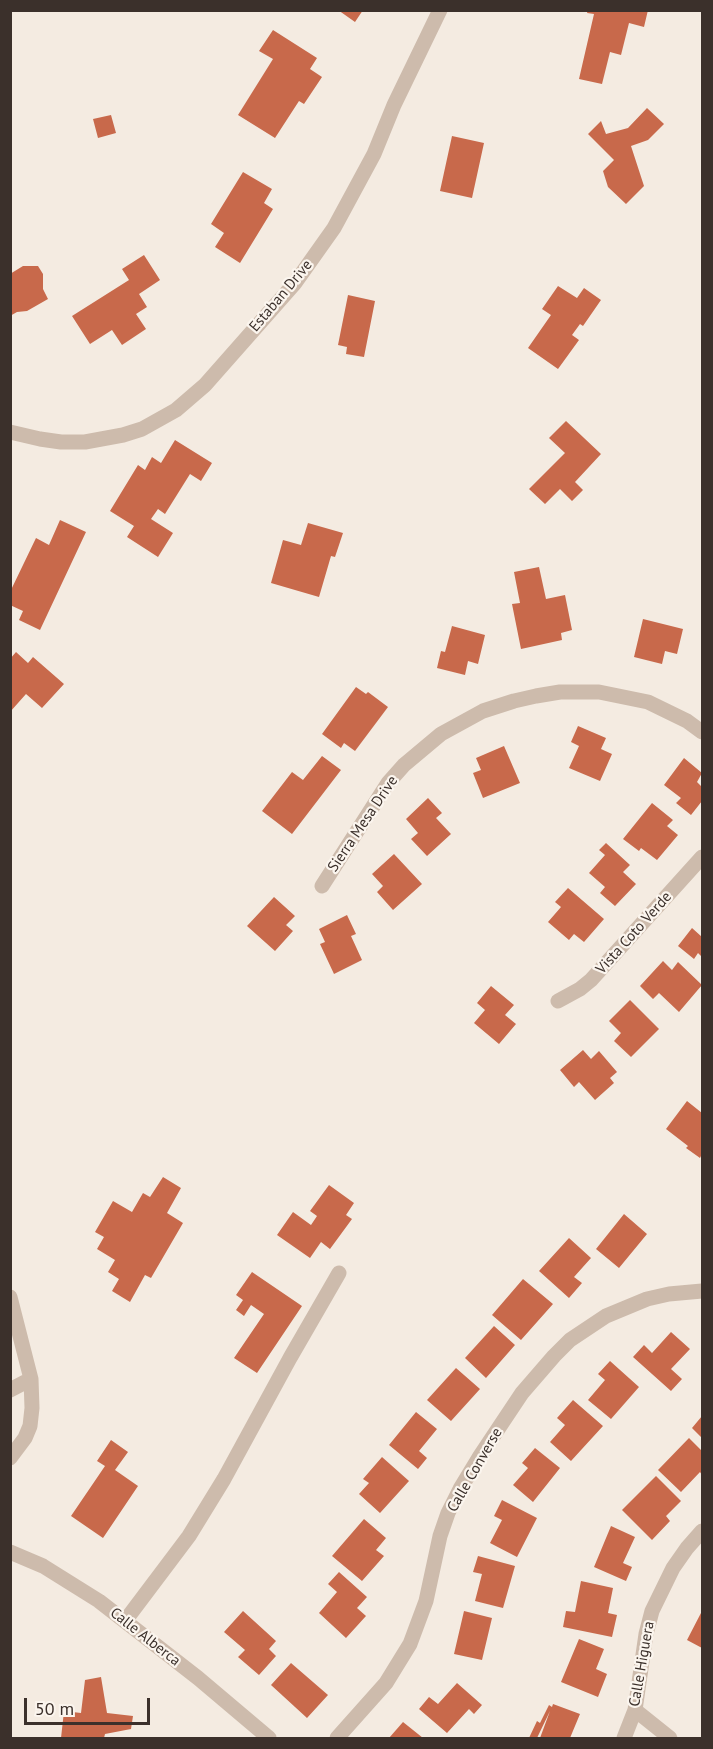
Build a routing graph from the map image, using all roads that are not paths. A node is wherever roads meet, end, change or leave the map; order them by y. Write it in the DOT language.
graph roads {
  1 [pos="440,10"];
  2 [pos="11,433"];
  3 [pos="702,732"];
  4 [pos="702,857"];
  5 [pos="322,886"];
  6 [pos="558,1001"];
  7 [pos="339,1274"];
  8 [pos="702,1291"];
  9 [pos="10,1298"];
  10 [pos="31,1380"];
  11 [pos="10,1390"];
  12 [pos="10,1458"];
  13 [pos="702,1531"];
  14 [pos="10,1552"];
  15 [pos="125,1621"];
  16 [pos="635,1710"];
  17 [pos="269,1738"];
  18 [pos="338,1738"];
  19 [pos="624,1738"];
  20 [pos="670,1738"];
  1 -- 2 [label="street, Estaban Drive"];
  3 -- 5 [label="street, Sierra Mesa Drive"];
  4 -- 6 [label="street, Vista Coto Verde"];
  7 -- 15 [label="street"];
  8 -- 18 [label="street, Calle Converse"];
  9 -- 10 [label="street"];
  10 -- 11 [label="street"];
  10 -- 12 [label="street"];
  13 -- 16 [label="street, Calle Higuera"];
  14 -- 15 [label="street, Calle Alberca"];
  15 -- 17 [label="street, Calle Alberca"];
  16 -- 19 [label="street, Calle Higuera"];
  16 -- 20 [label="street"];
}
